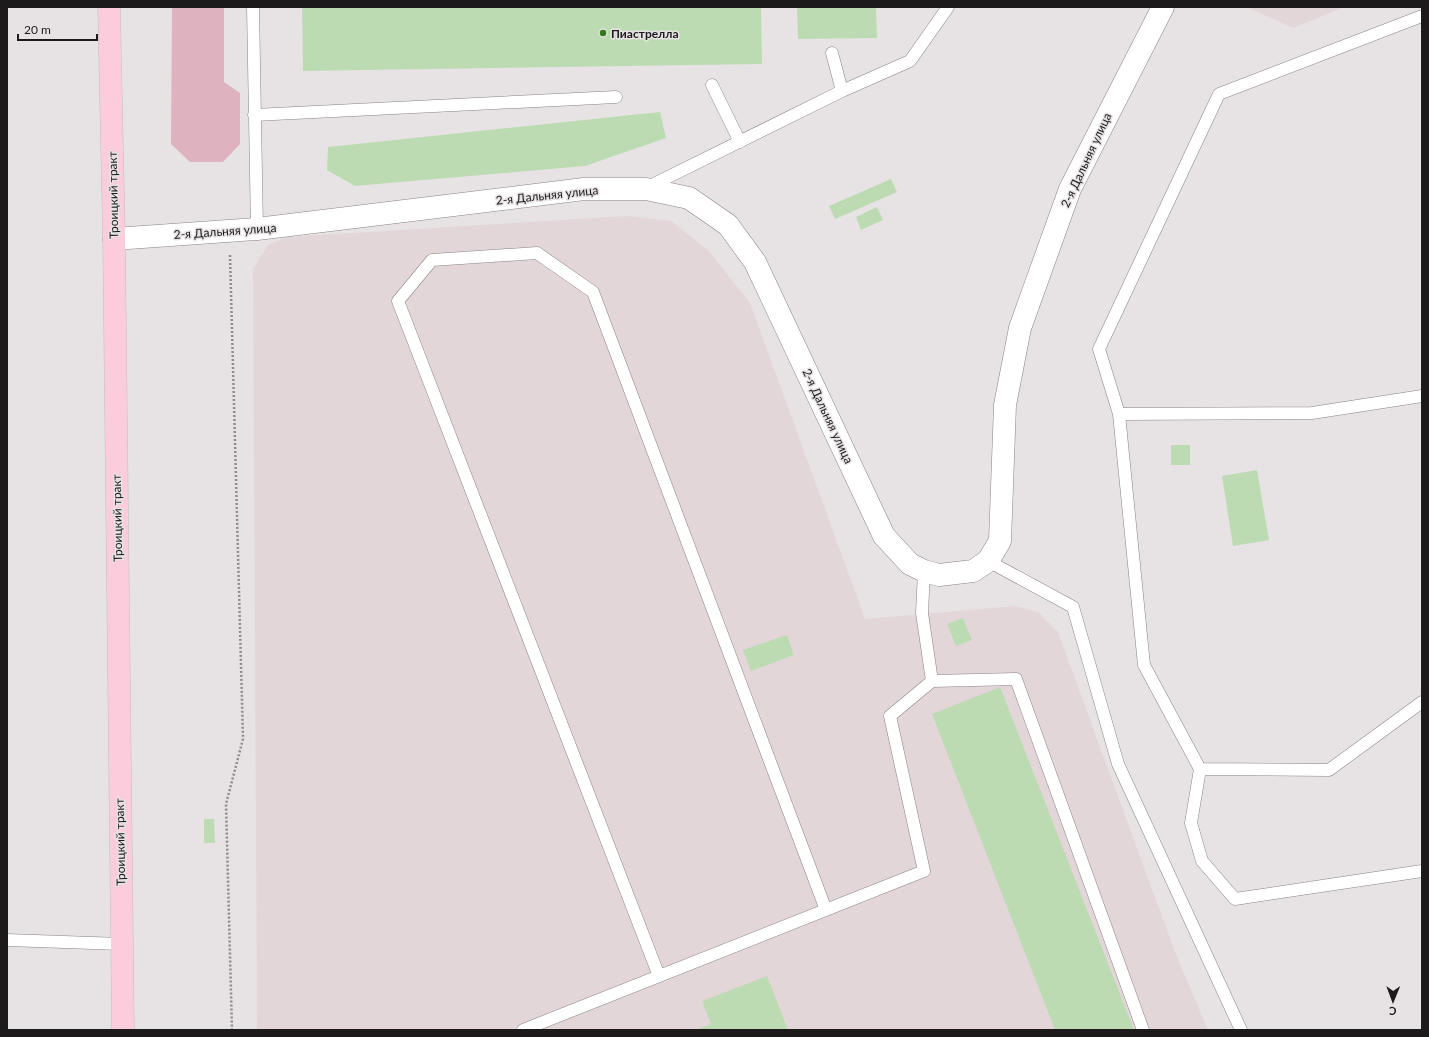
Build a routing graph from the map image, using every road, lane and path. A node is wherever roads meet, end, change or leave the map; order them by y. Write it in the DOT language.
graph roads {
  1 [pos="109,7"];
  2 [pos="253,7"];
  3 [pos="948,7"];
  4 [pos="1163,7"];
  5 [pos="1422,16"];
  6 [pos="832,53"];
  7 [pos="712,85"];
  8 [pos="842,91"];
  9 [pos="616,97"];
  10 [pos="254,115"];
  11 [pos="740,142"];
  12 [pos="646,189"];
  13 [pos="257,229"];
  14 [pos="230,231"];
  15 [pos="114,239"];
  16 [pos="1422,396"];
  17 [pos="1118,414"];
  18 [pos="988,561"];
  19 [pos="924,572"];
  20 [pos="932,681"];
  21 [pos="1422,702"];
  22 [pos="1200,769"];
  23 [pos="1422,871"];
  24 [pos="826,910"];
  25 [pos="7,940"];
  26 [pos="121,944"];
  27 [pos="659,976"];
  28 [pos="123,1030"];
  29 [pos="232,1030"];
  30 [pos="523,1030"];
  31 [pos="1143,1030"];
  32 [pos="1241,1030"];
  1 -- 15 [label="main road, Троицкий тракт"];
  2 -- 10 [label="lane"];
  3 -- 8 [label="lane"];
  4 -- 18 [label="street, 2-я Дальняя улица"];
  5 -- 17 [label="lane"];
  6 -- 8 [label="lane"];
  7 -- 11 [label="lane"];
  8 -- 11 [label="lane"];
  9 -- 10 [label="lane"];
  10 -- 13 [label="lane"];
  11 -- 12 [label="lane"];
  12 -- 13 [label="street, 2-я Дальняя улица"];
  12 -- 19 [label="street, 2-я Дальняя улица"];
  13 -- 14 [label="street, 2-я Дальняя улица"];
  14 -- 15 [label="street, 2-я Дальняя улица"];
  14 -- 29 [label="path"];
  15 -- 26 [label="main road, Троицкий тракт"];
  16 -- 17 [label="lane"];
  17 -- 22 [label="lane"];
  18 -- 19 [label="street, 2-я Дальняя улица"];
  18 -- 32 [label="lane"];
  19 -- 20 [label="lane"];
  20 -- 24 [label="lane"];
  20 -- 31 [label="lane"];
  21 -- 22 [label="lane"];
  22 -- 23 [label="lane"];
  24 -- 27 [label="lane"];
  24 -- 27 [label="lane"];
  25 -- 26 [label="lane"];
  26 -- 28 [label="main road, Троицкий тракт"];
  27 -- 30 [label="lane"];
}
